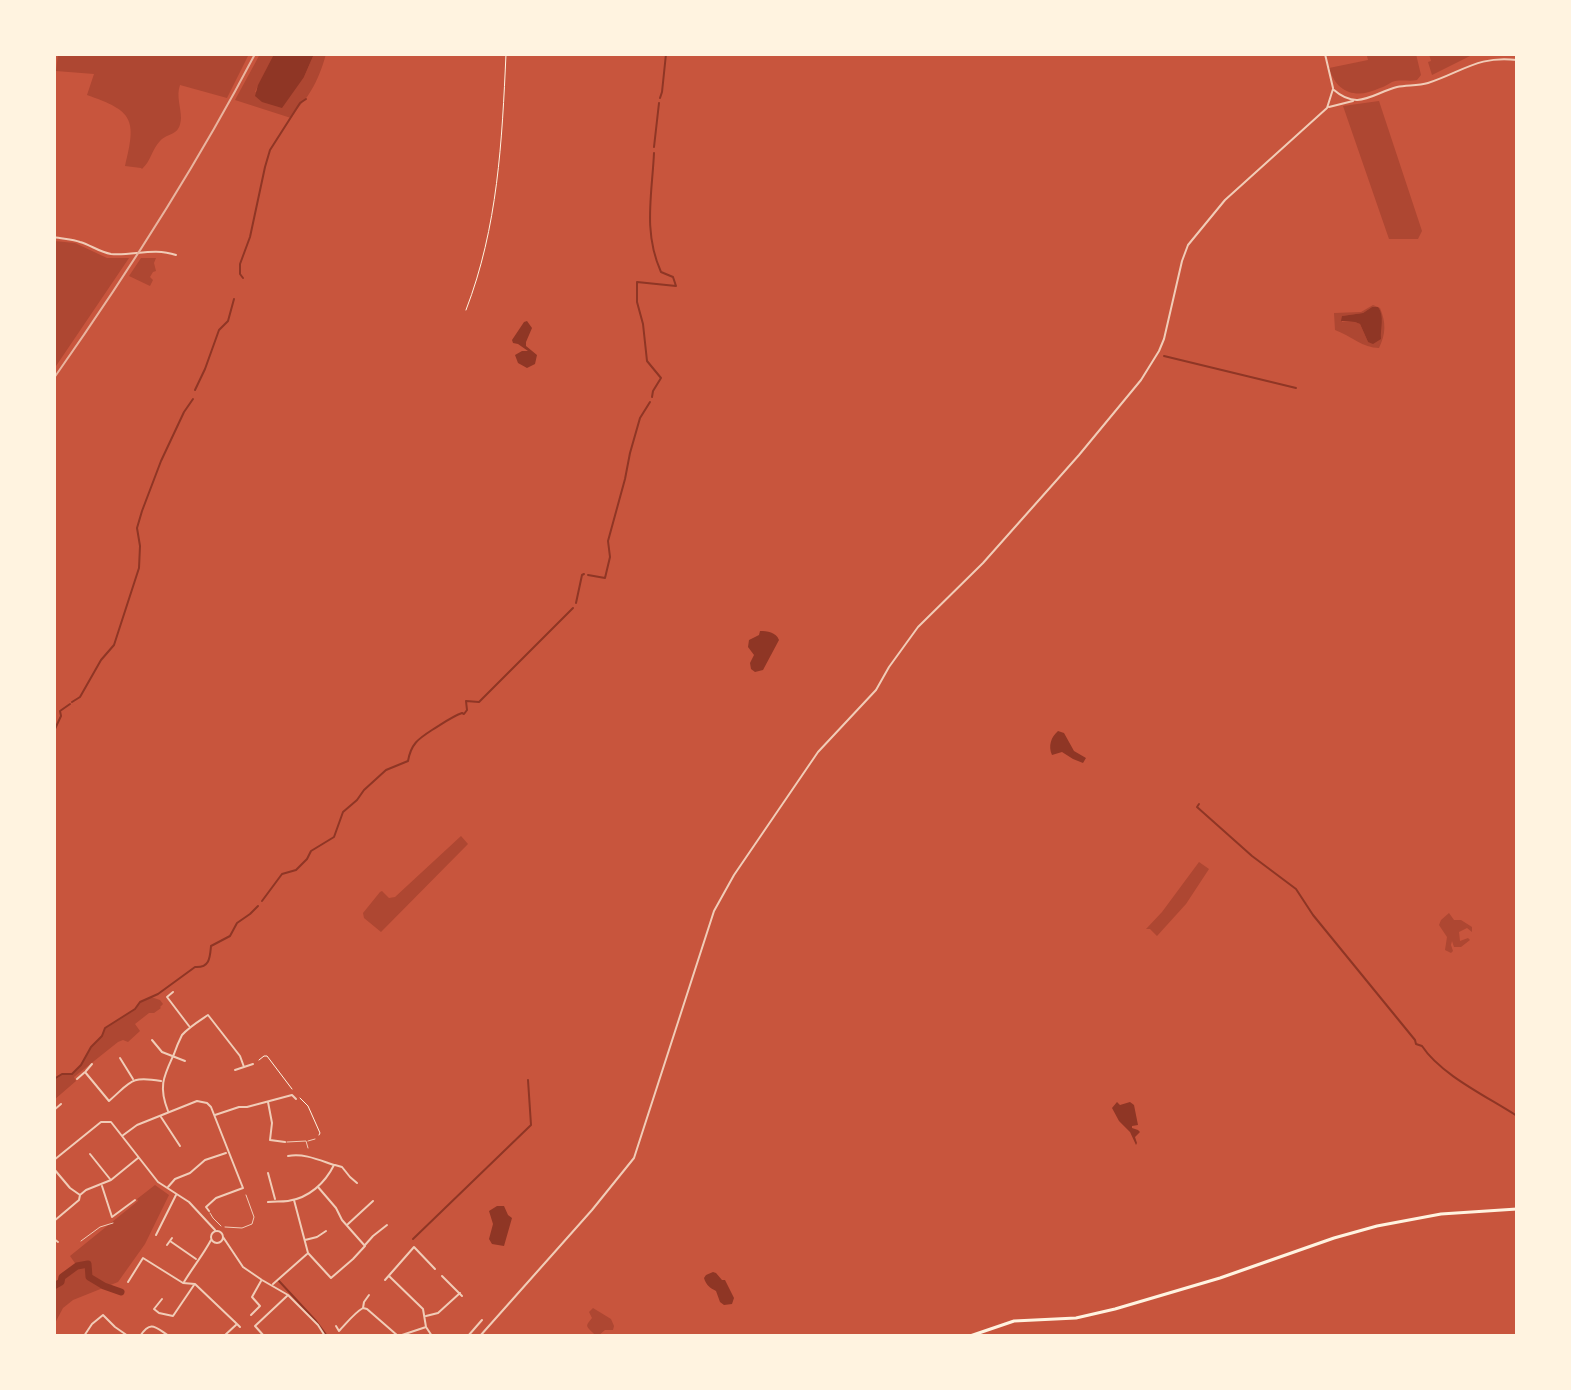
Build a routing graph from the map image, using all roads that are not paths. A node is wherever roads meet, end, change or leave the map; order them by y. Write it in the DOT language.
graph roads {
  1 [pos="1325,54"];
  2 [pos="1517,60"];
  3 [pos="1333,89"];
  4 [pos="1357,100"];
  5 [pos="1327,108"];
  6 [pos="54,237"];
  7 [pos="176,255"];
  8 [pos="173,992"];
  9 [pos="167,997"];
  10 [pos="163,1001"];
  11 [pos="212,1010"];
  12 [pos="208,1015"];
  13 [pos="190,1027"];
  14 [pos="152,1040"];
  15 [pos="173,1056"];
  16 [pos="126,1060"];
  17 [pos="185,1061"];
  18 [pos="92,1064"];
  19 [pos="253,1064"];
  20 [pos="244,1067"];
  21 [pos="235,1070"];
  22 [pos="85,1072"];
  23 [pos="77,1079"];
  24 [pos="133,1080"];
  25 [pos="162,1081"];
  26 [pos="290,1091"];
  27 [pos="292,1095"];
  28 [pos="296,1099"];
  29 [pos="109,1101"];
  30 [pos="268,1101"];
  31 [pos="61,1104"];
  32 [pos="113,1105"];
  33 [pos="54,1110"];
  34 [pos="168,1112"];
  35 [pos="160,1115"];
  36 [pos="214,1116"];
  37 [pos="122,1136"];
  38 [pos="181,1137"];
  39 [pos="315,1139"];
  40 [pos="177,1140"];
  41 [pos="306,1141"];
  42 [pos="285,1142"];
  43 [pos="180,1146"];
  44 [pos="308,1148"];
  45 [pos="228,1152"];
  46 [pos="90,1154"];
  47 [pos="288,1156"];
  48 [pos="139,1157"];
  49 [pos="54,1160"];
  50 [pos="334,1165"];
  51 [pos="54,1169"];
  52 [pos="268,1173"];
  53 [pos="270,1178"];
  54 [pos="111,1180"];
  55 [pos="265,1180"];
  56 [pos="357,1183"];
  57 [pos="102,1185"];
  58 [pos="318,1187"];
  59 [pos="168,1188"];
  60 [pos="243,1188"];
  61 [pos="176,1194"];
  62 [pos="80,1195"];
  63 [pos="246,1195"];
  64 [pos="135,1200"];
  65 [pos="294,1200"];
  66 [pos="275,1201"];
  67 [pos="373,1201"];
  68 [pos="268,1202"];
  69 [pos="202,1203"];
  70 [pos="206,1207"];
  71 [pos="1517,1209"];
  72 [pos="209,1211"];
  73 [pos="112,1217"];
  74 [pos="54,1221"];
  75 [pos="113,1223"];
  76 [pos="380,1224"];
  77 [pos="348,1225"];
  78 [pos="213,1232"];
  79 [pos="323,1232"];
  80 [pos="156,1235"];
  81 [pos="223,1238"];
  82 [pos="54,1239"];
  83 [pos="81,1241"];
  84 [pos="170,1241"];
  85 [pos="304,1241"];
  86 [pos="58,1242"];
  87 [pos="211,1242"];
  88 [pos="365,1246"];
  89 [pos="308,1253"];
  90 [pos="197,1259"];
  91 [pos="435,1269"];
  92 [pos="389,1276"];
  93 [pos="442,1276"];
  94 [pos="331,1278"];
  95 [pos="262,1280"];
  96 [pos="385,1280"];
  97 [pos="128,1282"];
  98 [pos="334,1282"];
  99 [pos="183,1283"];
  100 [pos="195,1284"];
  101 [pos="271,1286"];
  102 [pos="288,1295"];
  103 [pos="369,1295"];
  104 [pos="162,1299"];
  105 [pos="363,1308"];
  106 [pos="176,1311"];
  107 [pos="182,1315"];
  108 [pos="251,1315"];
  109 [pos="425,1316"];
  110 [pos="482,1320"];
  111 [pos="255,1326"];
  112 [pos="336,1326"];
  113 [pos="426,1327"];
  114 [pos="251,1330"];
  115 [pos="340,1333"];
  116 [pos="84,1336"];
  117 [pos="128,1336"];
  118 [pos="140,1336"];
  119 [pos="169,1336"];
  120 [pos="224,1336"];
  121 [pos="264,1336"];
  122 [pos="325,1336"];
  123 [pos="398,1336"];
  124 [pos="432,1336"];
  125 [pos="468,1336"];
  126 [pos="480,1336"];
  127 [pos="970,1336"];
  1 -- 3 [label="street"];
  2 -- 4 [label="street"];
  3 -- 4 [label="street"];
  3 -- 5 [label="street"];
  4 -- 5 [label="street"];
  5 -- 126 [label="street"];
  6 -- 7 [label="street"];
  8 -- 9 [label="street"];
  9 -- 10 [label="street"];
  9 -- 13 [label="street"];
  11 -- 12 [label="street"];
  12 -- 13 [label="street"];
  12 -- 20 [label="street"];
  13 -- 15 [label="street"];
  14 -- 15 [label="street"];
  15 -- 17 [label="street"];
  15 -- 25 [label="street"];
  16 -- 24 [label="street"];
  18 -- 22 [label="street"];
  19 -- 20 [label="street"];
  20 -- 21 [label="street"];
  22 -- 23 [label="street"];
  22 -- 29 [label="street"];
  24 -- 25 [label="street"];
  24 -- 29 [label="street"];
  25 -- 34 [label="street"];
  26 -- 27 [label="street"];
  27 -- 28 [label="street"];
  27 -- 30 [label="street"];
  29 -- 32 [label="street"];
  30 -- 36 [label="street"];
  30 -- 42 [label="street"];
  31 -- 33 [label="street"];
  34 -- 35 [label="street"];
  34 -- 36 [label="street"];
  35 -- 37 [label="street"];
  35 -- 40 [label="street"];
  36 -- 45 [label="street"];
  37 -- 48 [label="street"];
  37 -- 49 [label="street"];
  38 -- 40 [label="street"];
  39 -- 41 [label="lane"];
  40 -- 43 [label="street"];
  41 -- 42 [label="lane"];
  41 -- 44 [label="lane"];
  45 -- 59 [label="street"];
  45 -- 60 [label="street"];
  46 -- 54 [label="street"];
  47 -- 50 [label="street"];
  48 -- 54 [label="street"];
  48 -- 59 [label="street"];
  50 -- 56 [label="street"];
  50 -- 58 [label="street"];
  51 -- 62 [label="street"];
  52 -- 53 [label="street"];
  53 -- 55 [label="street"];
  53 -- 66 [label="street"];
  54 -- 57 [label="street"];
  57 -- 62 [label="street"];
  57 -- 73 [label="street"];
  58 -- 65 [label="street"];
  58 -- 77 [label="street"];
  59 -- 61 [label="street"];
  60 -- 63 [label="street"];
  60 -- 70 [label="street"];
  61 -- 78 [label="street"];
  61 -- 80 [label="street"];
  62 -- 74 [label="street"];
  63 -- 72 [label="lane"];
  64 -- 73 [label="street"];
  65 -- 66 [label="street"];
  65 -- 85 [label="street"];
  66 -- 68 [label="street"];
  67 -- 77 [label="street"];
  69 -- 70 [label="street"];
  70 -- 72 [label="street"];
  71 -- 127 [label="main road"];
  73 -- 75 [label="street"];
  75 -- 83 [label="lane"];
  76 -- 88 [label="street"];
  77 -- 88 [label="street"];
  78 -- 81 [label="street"];
  78 -- 87 [label="street"];
  79 -- 85 [label="street"];
  81 -- 87 [label="street"];
  81 -- 95 [label="street"];
  82 -- 86 [label="street"];
  84 -- 90 [label="street"];
  85 -- 89 [label="street"];
  87 -- 90 [label="street"];
  88 -- 94 [label="street"];
  89 -- 94 [label="street"];
  89 -- 101 [label="street"];
  90 -- 99 [label="street"];
  91 -- 92 [label="street"];
  92 -- 96 [label="street"];
  92 -- 109 [label="street"];
  93 -- 109 [label="street"];
  94 -- 98 [label="street"];
  95 -- 101 [label="street"];
  95 -- 108 [label="street"];
  97 -- 99 [label="street"];
  99 -- 100 [label="street"];
  100 -- 106 [label="street"];
  100 -- 120 [label="street"];
  101 -- 102 [label="street"];
  102 -- 111 [label="street"];
  102 -- 122 [label="street"];
  103 -- 105 [label="street"];
  104 -- 106 [label="street"];
  105 -- 115 [label="street"];
  105 -- 123 [label="street"];
  106 -- 107 [label="street"];
  109 -- 113 [label="street"];
  110 -- 125 [label="street"];
  111 -- 114 [label="street"];
  111 -- 121 [label="street"];
  112 -- 115 [label="street"];
  113 -- 123 [label="street"];
  113 -- 124 [label="street"];
  116 -- 117 [label="street"];
  118 -- 119 [label="street"];
}
